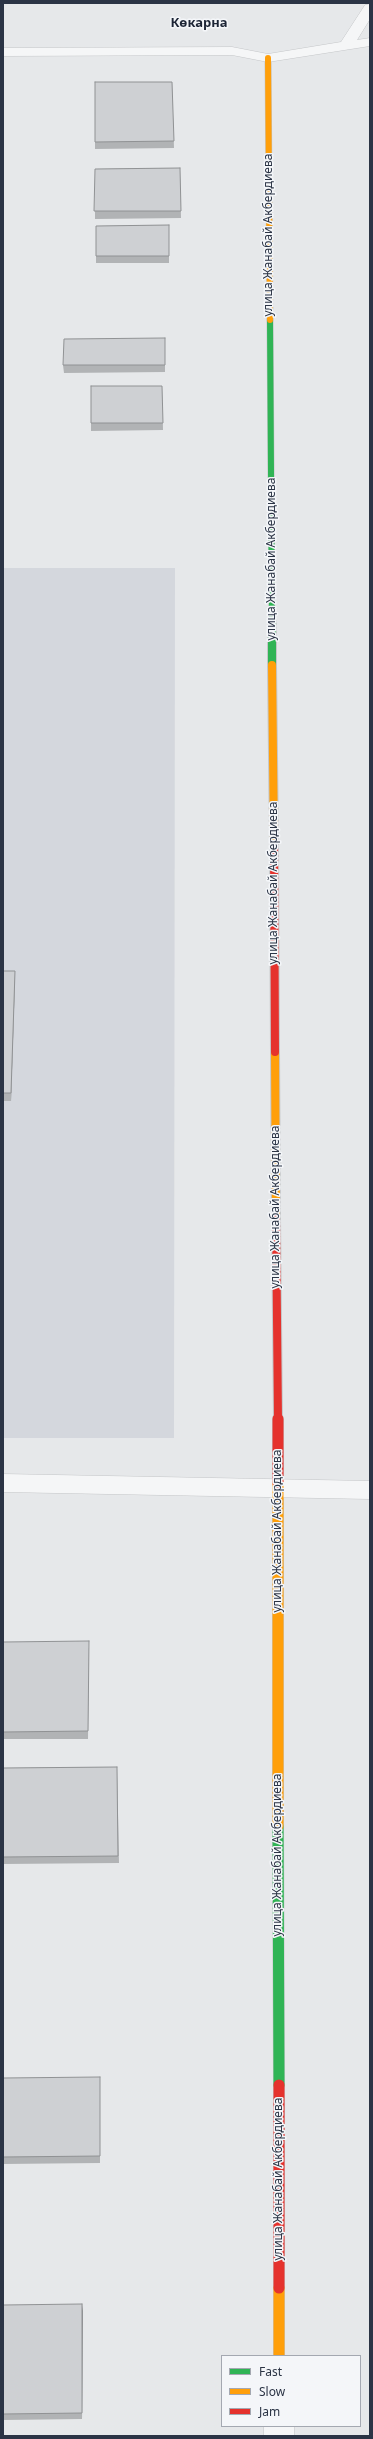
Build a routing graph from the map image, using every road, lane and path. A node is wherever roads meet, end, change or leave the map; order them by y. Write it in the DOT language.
graph roads {
  1 [pos="370,8"];
  2 [pos="370,42"];
  3 [pos="346,45"];
  4 [pos="3,52"];
  5 [pos="268,58"];
  6 [pos="3,1483"];
  7 [pos="278,1488"];
  8 [pos="370,1490"];
  9 [pos="279,2355"];
  1 -- 3 [label="street"];
  2 -- 3 [label="street"];
  3 -- 5 [label="street"];
  4 -- 5 [label="street"];
  5 -- 7 [label="street, улица Жанабай Акбердиева"];
  6 -- 7 [label="street"];
  7 -- 8 [label="street"];
  7 -- 9 [label="street, улица Жанабай Акбердиева"];
}
